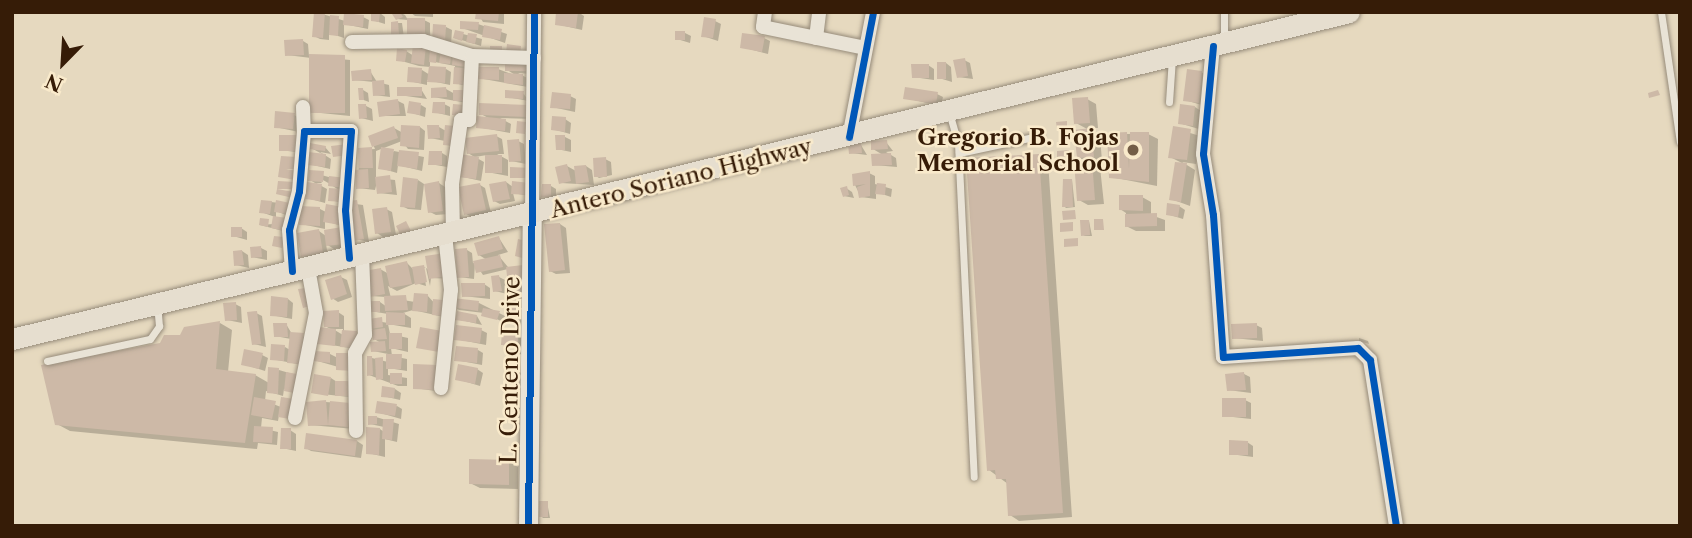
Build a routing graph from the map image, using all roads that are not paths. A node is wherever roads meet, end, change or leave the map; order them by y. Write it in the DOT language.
graph roads {
  1 [pos="534,12"];
  2 [pos="765,12"];
  3 [pos="819,12"];
  4 [pos="873,12"];
  5 [pos="1224,12"];
  6 [pos="1349,12"];
  7 [pos="1661,12"];
  8 [pos="816,38"];
  9 [pos="352,42"];
  10 [pos="1218,44"];
  11 [pos="865,48"];
  12 [pos="472,56"];
  13 [pos="1172,57"];
  14 [pos="534,58"];
  15 [pos="1169,102"];
  16 [pos="303,107"];
  17 [pos="948,111"];
  18 [pos="304,131"];
  19 [pos="1038,136"];
  20 [pos="849,137"];
  21 [pos="1680,142"];
  22 [pos="959,153"];
  23 [pos="532,216"];
  24 [pos="449,234"];
  25 [pos="356,256"];
  26 [pos="300,269"];
  27 [pos="157,304"];
  28 [pos="12,339"];
  29 [pos="47,361"];
  30 [pos="441,388"];
  31 [pos="295,418"];
  32 [pos="356,431"];
  33 [pos="974,477"];
  34 [pos="528,526"];
  35 [pos="1396,526"];
  1 -- 14 [label="street"];
  2 -- 8 [label="street"];
  3 -- 8 [label="street"];
  4 -- 11 [label="street"];
  5 -- 10 [label="lane"];
  6 -- 10 [label="main road, Antero Soriano Highway"];
  7 -- 21 [label="lane"];
  8 -- 11 [label="street"];
  9 -- 12 [label="street"];
  10 -- 13 [label="main road, Antero Soriano Highway"];
  10 -- 35 [label="street"];
  11 -- 20 [label="street"];
  12 -- 14 [label="street"];
  12 -- 24 [label="street"];
  13 -- 15 [label="lane"];
  13 -- 17 [label="main road, Antero Soriano Highway"];
  14 -- 23 [label="street"];
  16 -- 18 [label="street"];
  17 -- 20 [label="main road, Antero Soriano Highway"];
  17 -- 22 [label="lane"];
  18 -- 25 [label="street"];
  18 -- 26 [label="street"];
  19 -- 22 [label="lane"];
  20 -- 23 [label="main road, Antero Soriano Highway"];
  22 -- 33 [label="lane"];
  23 -- 24 [label="main road, Antero Soriano Highway"];
  23 -- 34 [label="street, L. Centeno Drive"];
  24 -- 25 [label="main road, Antero Soriano Highway"];
  24 -- 30 [label="street"];
  25 -- 26 [label="main road, Antero Soriano Highway"];
  25 -- 32 [label="street"];
  26 -- 27 [label="main road, Antero Soriano Highway"];
  26 -- 31 [label="street"];
  27 -- 28 [label="main road, Antero Soriano Highway"];
  27 -- 29 [label="lane"];
}
